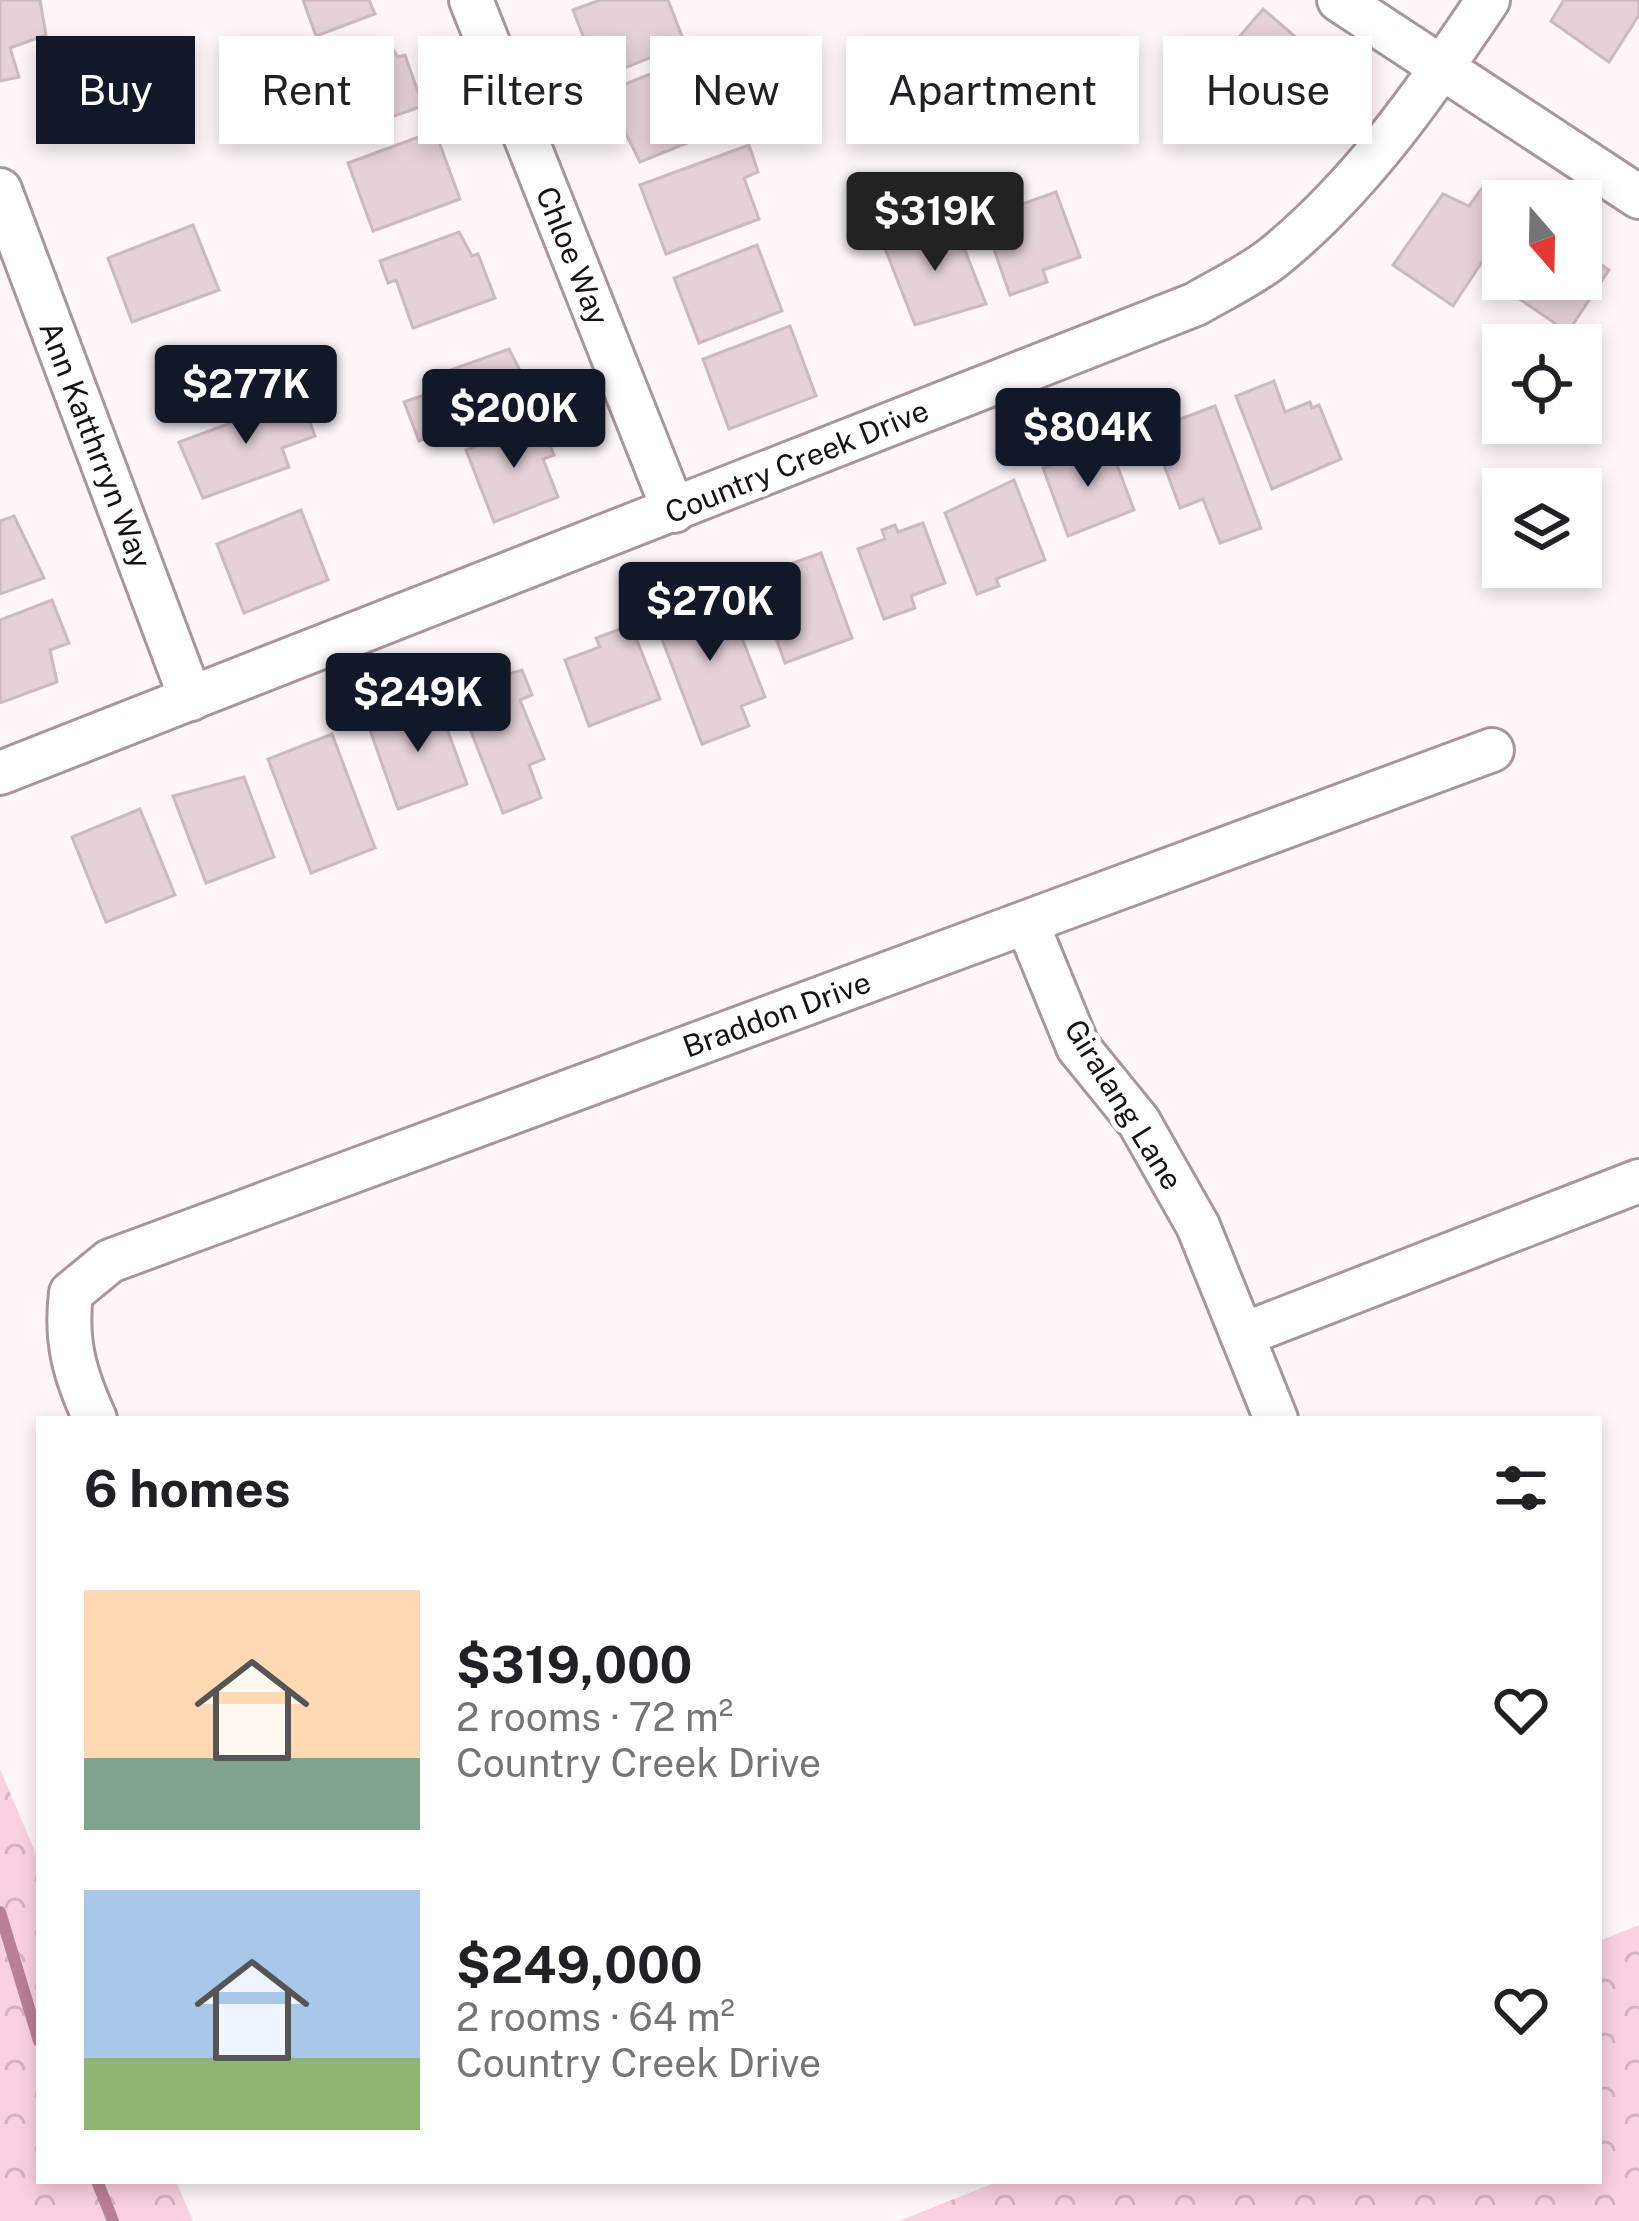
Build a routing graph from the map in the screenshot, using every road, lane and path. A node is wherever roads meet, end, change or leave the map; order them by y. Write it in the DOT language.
graph roads {
  1 [pos="471,0"];
  2 [pos="1339,0"];
  3 [pos="1488,0"];
  4 [pos="1442,69"];
  5 [pos="0,190"];
  6 [pos="1639,197"];
  7 [pos="674,511"];
  8 [pos="191,699"];
  9 [pos="1492,750"];
  10 [pos="0,773"];
  11 [pos="1027,923"];
  12 [pos="1639,1180"];
  13 [pos="1242,1335"];
  14 [pos="93,1416"];
  15 [pos="1275,1416"];
  1 -- 7 [label="street, Chloe Way"];
  2 -- 4 [label="street"];
  3 -- 4 [label="street, Country Creek Drive"];
  4 -- 6 [label="street"];
  4 -- 7 [label="street, Country Creek Drive"];
  5 -- 8 [label="street, Ann Katthrryn Way"];
  7 -- 8 [label="street, Country Creek Drive"];
  8 -- 10 [label="street, Country Creek Drive"];
  9 -- 11 [label="street, Braddon Drive"];
  11 -- 13 [label="street, Giralang Lane"];
  11 -- 14 [label="street, Braddon Drive"];
  12 -- 13 [label="street"];
  13 -- 15 [label="street, Giralang Lane"];
}
